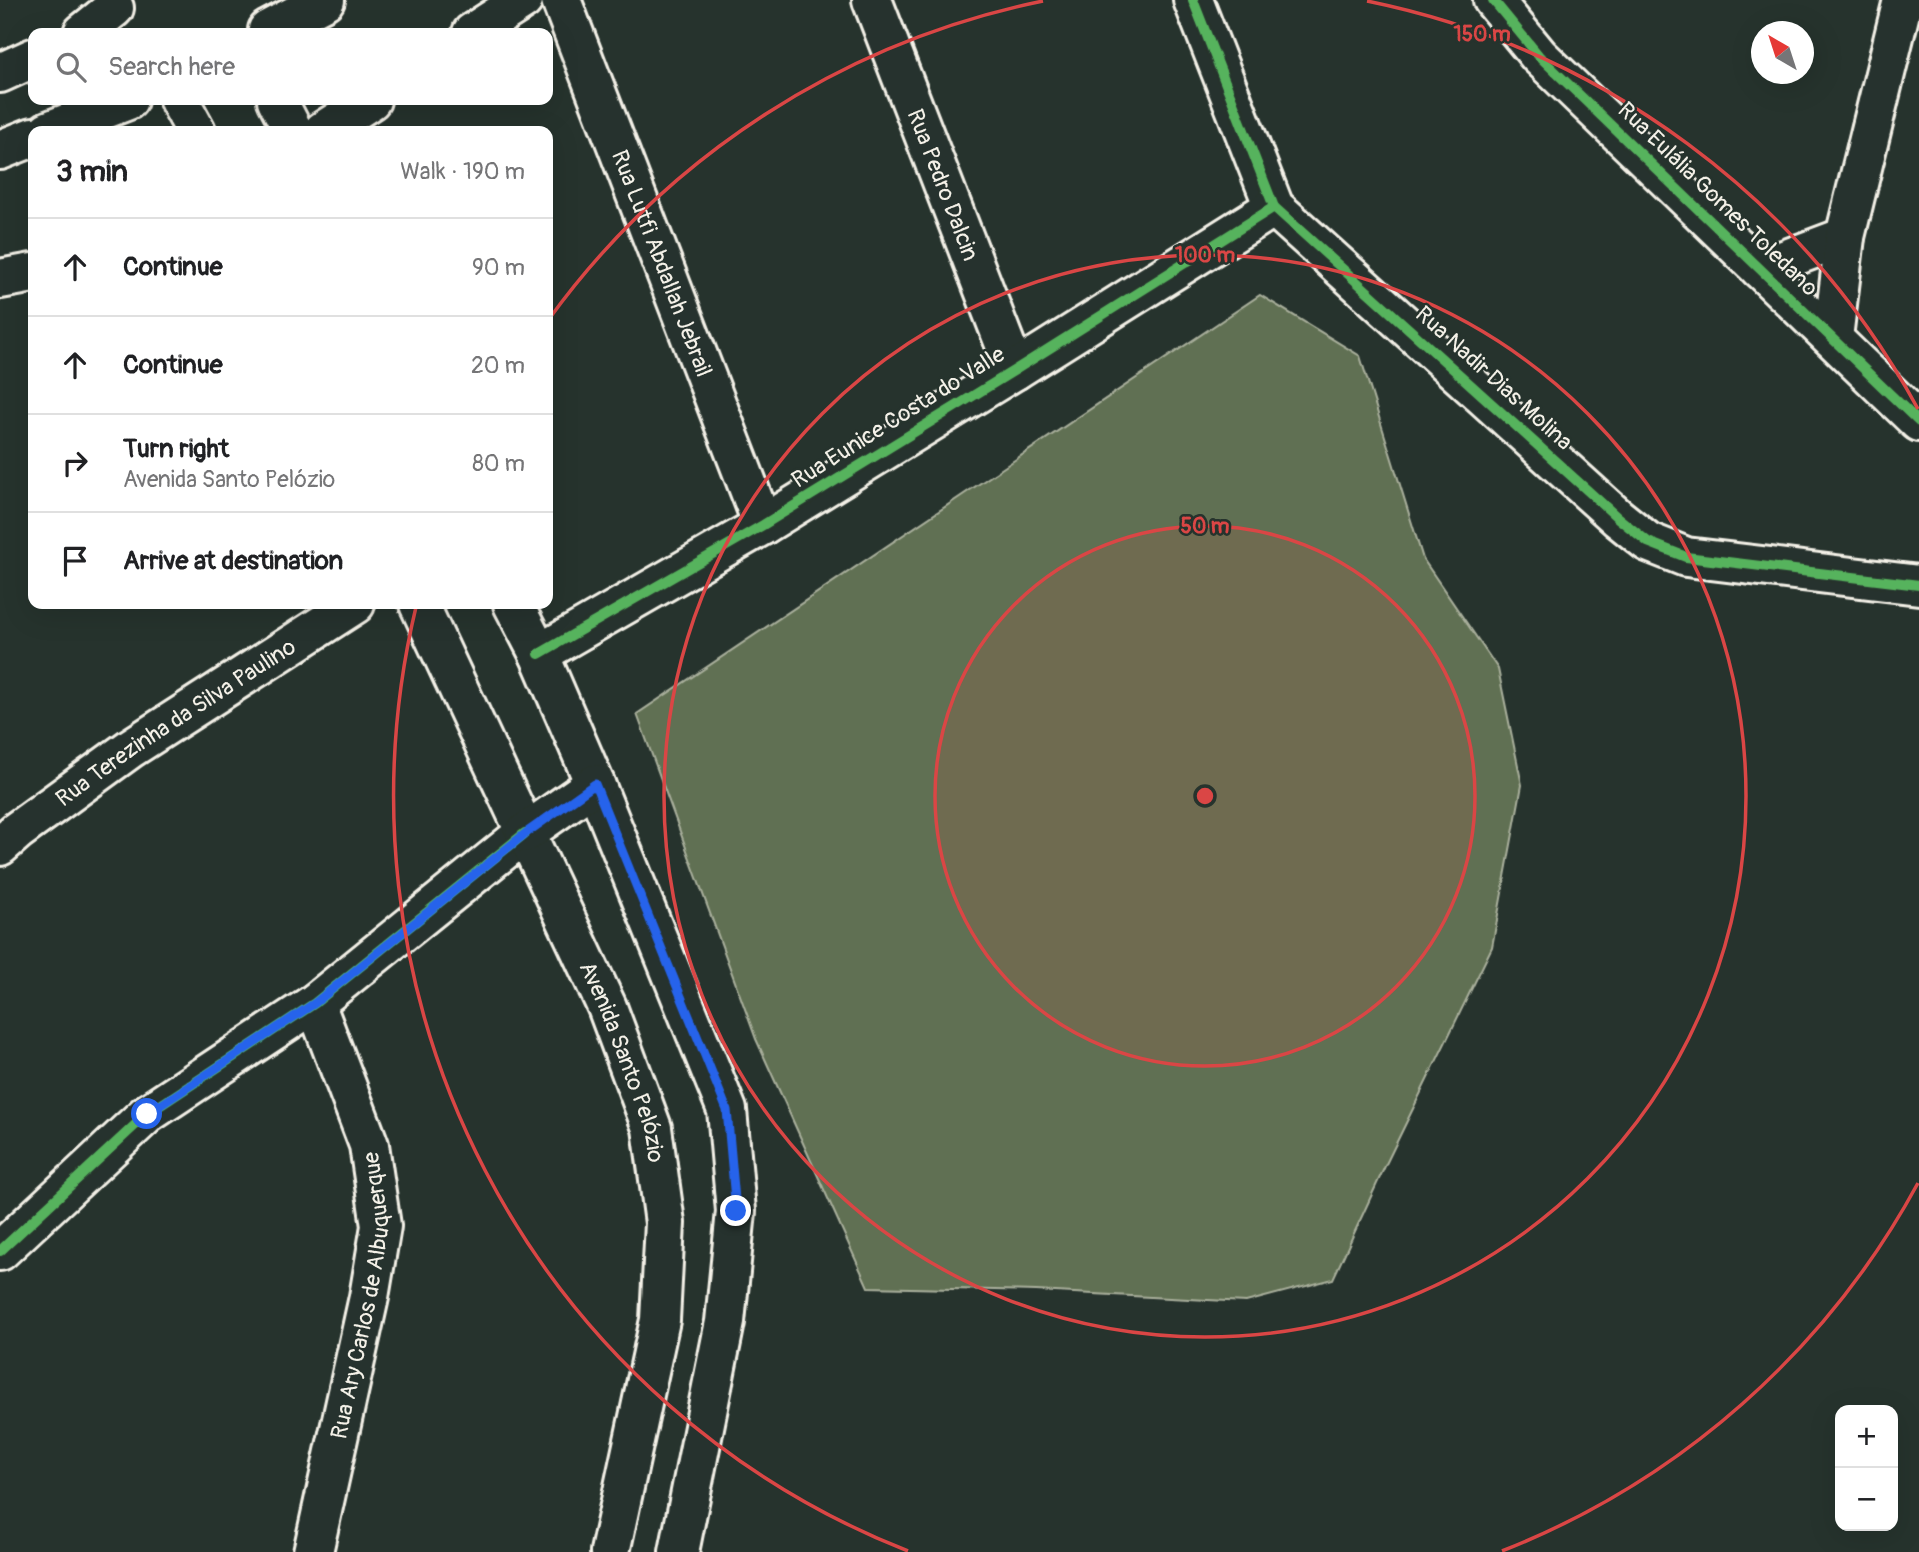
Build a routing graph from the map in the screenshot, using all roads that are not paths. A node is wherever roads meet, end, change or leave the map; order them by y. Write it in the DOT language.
graph roads {
  1 [pos="325,0"];
  2 [pos="523,0"];
  3 [pos="561,0"];
  4 [pos="872,0"];
  5 [pos="1193,0"];
  6 [pos="1493,0"];
  7 [pos="1903,0"];
  8 [pos="114,14"];
  9 [pos="266,21"];
  10 [pos="91,28"];
  11 [pos="480,28"];
  12 [pos="28,60"];
  13 [pos="0,73"];
  14 [pos="115,105"];
  15 [pos="182,105"];
  16 [pos="280,105"];
  17 [pos="363,105"];
  18 [pos="61,126"];
  19 [pos="193,126"];
  20 [pos="290,126"];
  21 [pos="331,126"];
  22 [pos="28,139"];
  23 [pos="0,150"];
  24 [pos="1273,207"];
  25 [pos="1845,237"];
  26 [pos="1760,269"];
  27 [pos="28,274"];
  28 [pos="0,279"];
  29 [pos="1833,338"];
  30 [pos="1015,370"];
  31 [pos="1919,422"];
  32 [pos="763,524"];
  33 [pos="1913,579"];
  34 [pos="347,609"];
  35 [pos="421,609"];
  36 [pos="516,609"];
  37 [pos="539,654"];
  38 [pos="595,784"];
  39 [pos="6,830"];
  40 [pos="526,833"];
  41 [pos="315,1003"];
  42 [pos="0,1251"];
  43 [pos="313,1552"];
  44 [pos="610,1552"];
  45 [pos="679,1552"];
  1 -- 9 [label="street"];
  2 -- 11 [label="street"];
  3 -- 32 [label="street, Rua Lutfi Abdallah Jebrail"];
  4 -- 30 [label="street, Rua Pedro Dalcin"];
  5 -- 24 [label="street, Rua Nadir Dias Molina"];
  6 -- 26 [label="street, Rua Eulália Gomes Toledano"];
  7 -- 25 [label="street"];
  8 -- 10 [label="street"];
  12 -- 13 [label="street"];
  14 -- 18 [label="street"];
  15 -- 19 [label="street"];
  16 -- 20 [label="street"];
  17 -- 21 [label="street"];
  22 -- 23 [label="street"];
  24 -- 30 [label="street, Rua Eunice Costa do Valle"];
  24 -- 33 [label="street, Rua Nadir Dias Molina"];
  25 -- 26 [label="street"];
  25 -- 29 [label="street"];
  26 -- 29 [label="street, Rua Eulália Gomes Toledano"];
  27 -- 28 [label="street"];
  29 -- 31 [label="street, Rua Eulália Gomes Toledano"];
  30 -- 32 [label="street, Rua Eunice Costa do Valle"];
  32 -- 37 [label="street, Rua Eunice Costa do Valle"];
  34 -- 39 [label="street, Rua Terezinha da Silva Paulino"];
  35 -- 40 [label="street, Avenida Santo Pelózio"];
  36 -- 37 [label="street"];
  37 -- 38 [label="street"];
  38 -- 40 [label="street"];
  38 -- 45 [label="street"];
  40 -- 41 [label="street"];
  40 -- 44 [label="street, Avenida Santo Pelózio"];
  41 -- 42 [label="street"];
  41 -- 43 [label="street, Rua Ary Carlos de Albuquerque"];
}
